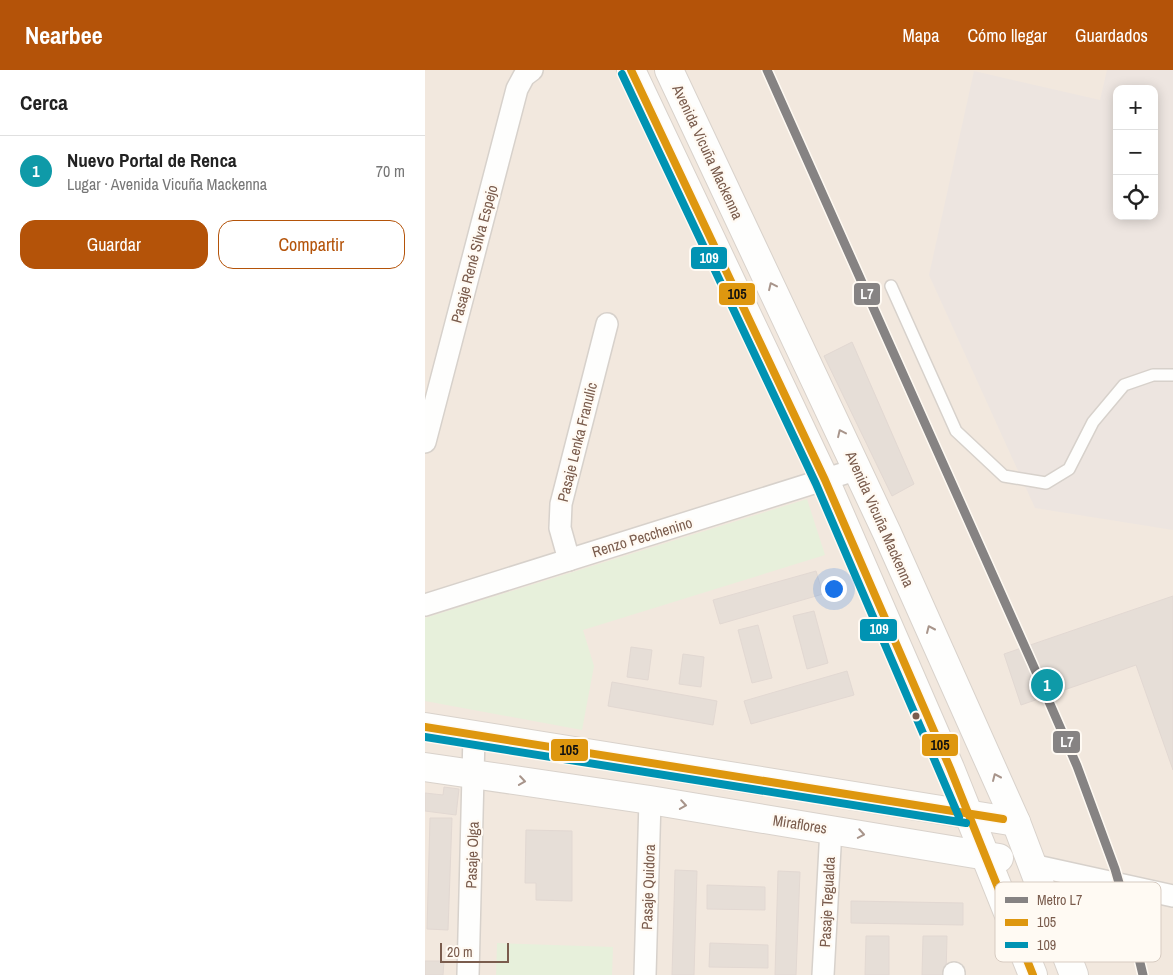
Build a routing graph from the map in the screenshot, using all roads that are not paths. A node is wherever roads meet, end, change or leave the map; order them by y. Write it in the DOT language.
graph roads {
  1 [pos="532,70"];
  2 [pos="631,70"];
  3 [pos="669,70"];
  4 [pos="891,286"];
  5 [pos="607,324"];
  6 [pos="1173,375"];
  7 [pos="425,442"];
  8 [pos="858,468"];
  9 [pos="825,480"];
  10 [pos="569,560"];
  11 [pos="425,605"];
  12 [pos="425,727"];
  13 [pos="474,735"];
  14 [pos="425,767"];
  15 [pos="474,774"];
  16 [pos="650,800"];
  17 [pos="968,813"];
  18 [pos="1016,822"];
  19 [pos="831,829"];
  20 [pos="986,855"];
  21 [pos="1032,865"];
  22 [pos="997,882"];
  23 [pos="1038,882"];
  24 [pos="1109,882"];
  25 [pos="1028,962"];
  26 [pos="1068,962"];
  27 [pos="469,975"];
  28 [pos="645,975"];
  29 [pos="823,975"];
  30 [pos="1033,975"];
  31 [pos="1073,975"];
  1 -- 7 [label="street, Pasaje René Silva Espejo"];
  2 -- 9 [label="street"];
  8 -- 3 [label="street, Avenida Vicuña Mackenna, one-way"];
  4 -- 6 [label="lane"];
  5 -- 10 [label="street, Pasaje Lenka Franulic"];
  8 -- 9 [label="street, Renzo Pecchenino"];
  18 -- 8 [label="street, Avenida Vicuña Mackenna, one-way"];
  9 -- 10 [label="street, Renzo Pecchenino"];
  9 -- 17 [label="street"];
  10 -- 11 [label="street, Renzo Pecchenino"];
  12 -- 13 [label="street"];
  13 -- 15 [label="street, Pasaje Olga"];
  13 -- 17 [label="street"];
  14 -- 15 [label="street, Miraflores"];
  15 -- 16 [label="street, Miraflores, one-way"];
  15 -- 27 [label="street, Pasaje Olga"];
  16 -- 19 [label="street, Miraflores, one-way"];
  16 -- 28 [label="street, Pasaje Quidora"];
  17 -- 18 [label="street"];
  17 -- 20 [label="street"];
  18 -- 21 [label="street, Avenida Vicuña Mackenna"];
  19 -- 20 [label="street, Miraflores, one-way"];
  19 -- 29 [label="street, Pasaje Tegualda"];
  20 -- 21 [label="street, Miraflores"];
  20 -- 22 [label="street"];
  21 -- 23 [label="street, Avenida Vicuña Mackenna"];
  21 -- 24 [label="street, Miraflores"];
  25 -- 30 [label="street"];
  26 -- 31 [label="street, Avenida Vicuña Mackenna"];
}
